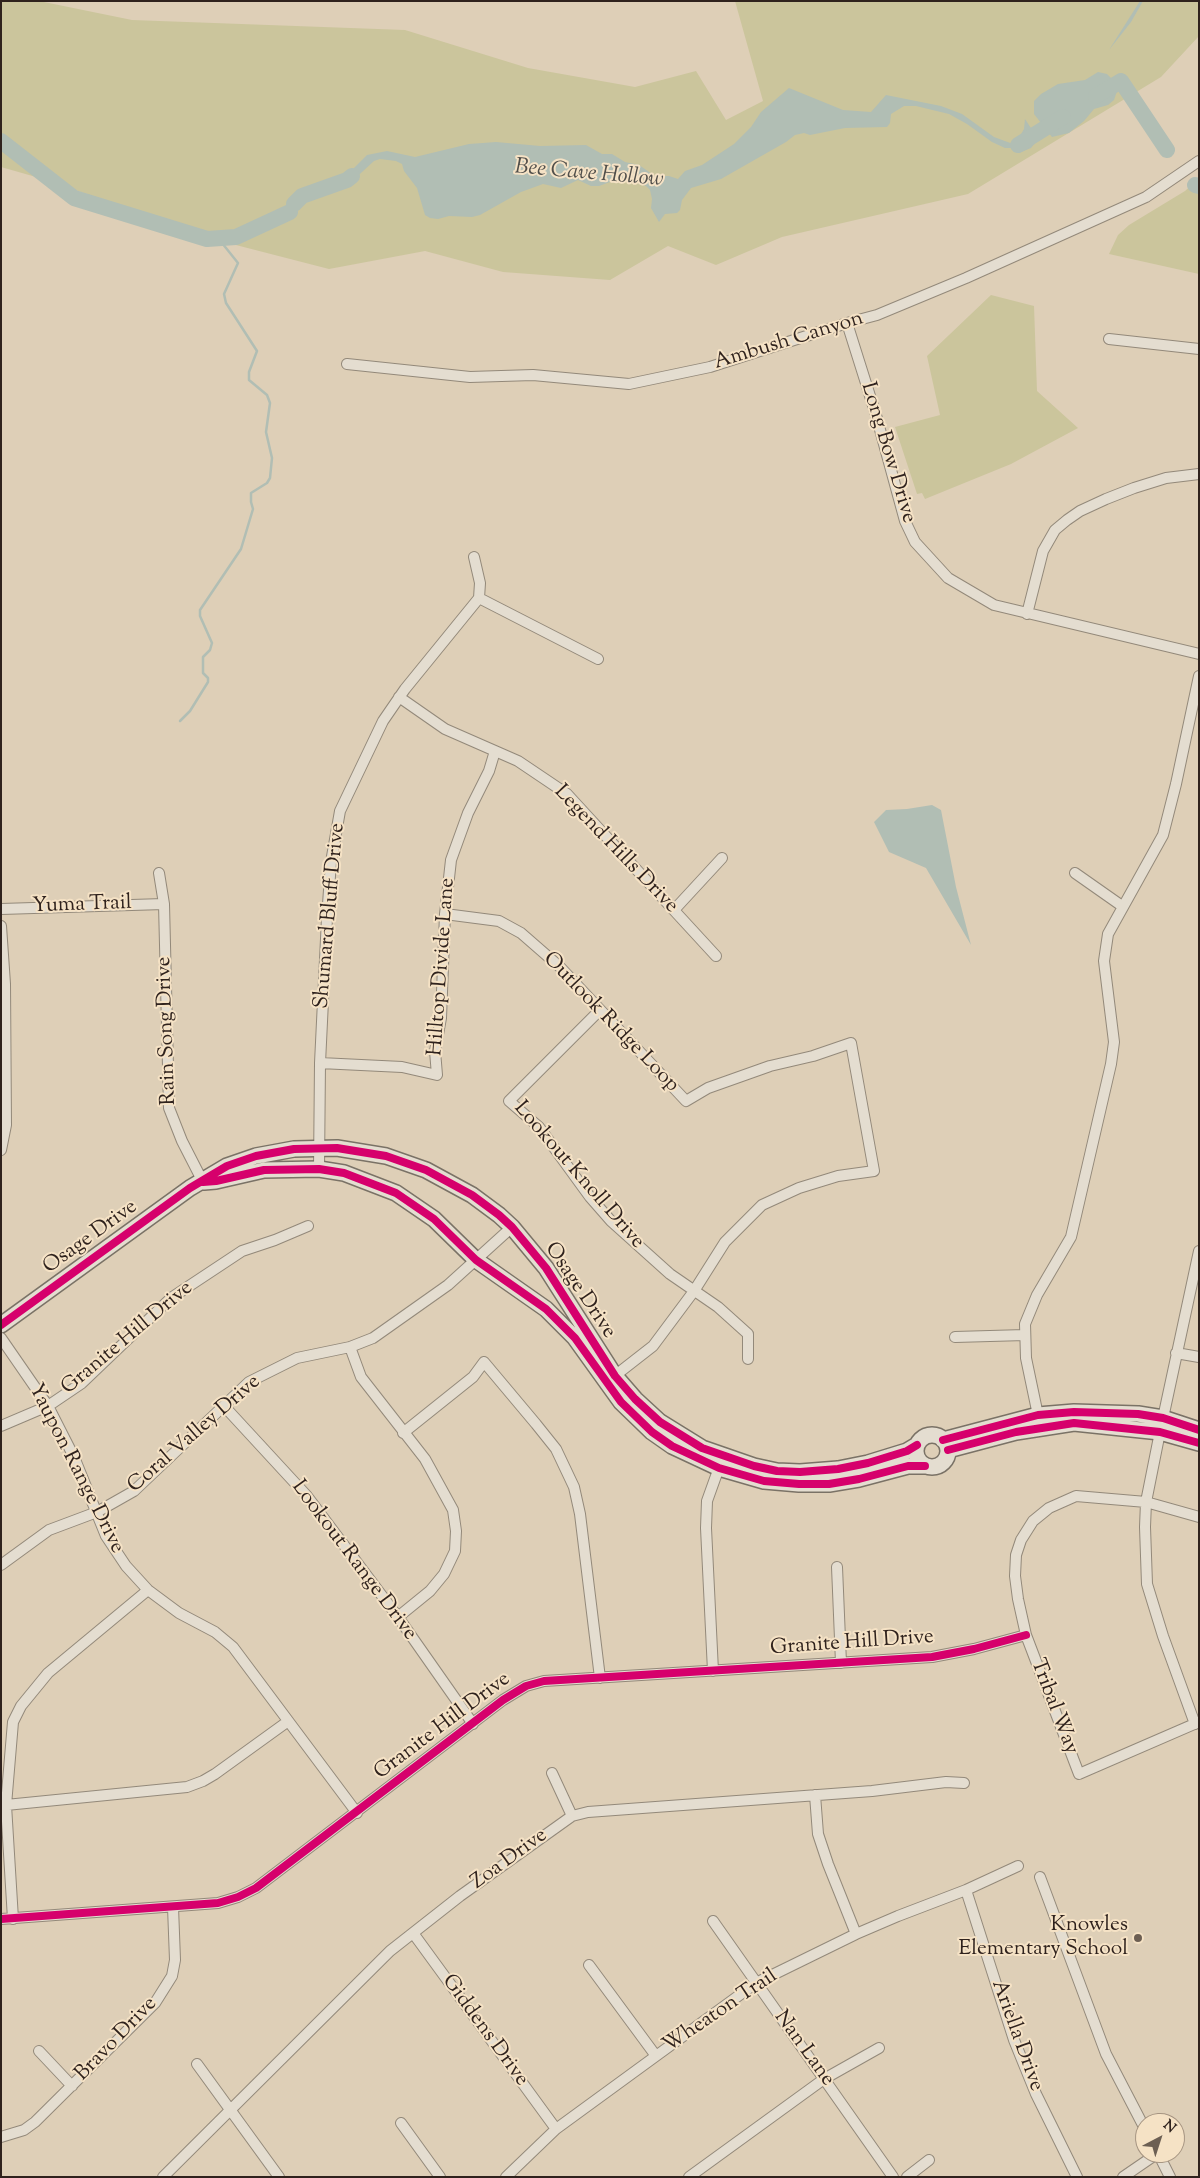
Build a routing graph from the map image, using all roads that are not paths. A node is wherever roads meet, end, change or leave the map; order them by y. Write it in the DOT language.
graph roads {
  1 [pos="1199,161"];
  2 [pos="847,322"];
  3 [pos="1109,339"];
  4 [pos="1199,349"];
  5 [pos="347,364"];
  6 [pos="1199,474"];
  7 [pos="474,557"];
  8 [pos="479,598"];
  9 [pos="1027,614"];
  10 [pos="1199,654"];
  11 [pos="598,659"];
  12 [pos="1199,676"];
  13 [pos="399,697"];
  14 [pos="495,751"];
  15 [pos="722,858"];
  16 [pos="159,873"];
  17 [pos="1075,873"];
  18 [pos="164,904"];
  19 [pos="1122,906"];
  20 [pos="1,909"];
  21 [pos="674,910"];
  22 [pos="445,914"];
  23 [pos="1,926"];
  24 [pos="716,956"];
  25 [pos="600,1010"];
  26 [pos="320,1064"];
  27 [pos="320,1147"];
  28 [pos="1,1150"];
  29 [pos="319,1169"];
  30 [pos="203,1182"];
  31 [pos="308,1226"];
  32 [pos="512,1227"];
  33 [pos="1199,1251"];
  34 [pos="476,1260"];
  35 [pos="694,1291"];
  36 [pos="1,1325"];
  37 [pos="1025,1335"];
  38 [pos="954,1337"];
  39 [pos="1,1338"];
  40 [pos="350,1347"];
  41 [pos="1176,1353"];
  42 [pos="1199,1357"];
  43 [pos="748,1359"];
  44 [pos="611,1379"];
  45 [pos="48,1406"];
  46 [pos="224,1406"];
  47 [pos="1040,1421"];
  48 [pos="1161,1425"];
  49 [pos="1,1426"];
  50 [pos="1199,1430"];
  51 [pos="403,1434"];
  52 [pos="1199,1443"];
  53 [pos="917,1445"];
  54 [pos="945,1445"];
  55 [pos="721,1462"];
  56 [pos="925,1466"];
  57 [pos="1146,1502"];
  58 [pos="97,1512"];
  59 [pos="1199,1517"];
  60 [pos="1,1565"];
  61 [pos="837,1567"];
  62 [pos="148,1590"];
  63 [pos="398,1617"];
  64 [pos="1026,1635"];
  65 [pos="841,1663"];
  66 [pos="713,1671"];
  67 [pos="600,1678"];
  68 [pos="287,1722"];
  69 [pos="1197,1723"];
  70 [pos="474,1724"];
  71 [pos="552,1773"];
  72 [pos="964,1783"];
  73 [pos="815,1795"];
  74 [pos="6,1805"];
  75 [pos="356,1813"];
  76 [pos="572,1816"];
  77 [pos="1018,1866"];
  78 [pos="1040,1877"];
  79 [pos="966,1890"];
  80 [pos="173,1907"];
  81 [pos="1,1919"];
  82 [pos="13,1919"];
  83 [pos="712,1921"];
  84 [pos="413,1933"];
  85 [pos="856,1934"];
  86 [pos="590,1965"];
  87 [pos="756,1983"];
  88 [pos="879,2048"];
  89 [pos="39,2051"];
  90 [pos="656,2056"];
  91 [pos="197,2064"];
  92 [pos="824,2079"];
  93 [pos="72,2086"];
  94 [pos="230,2109"];
  95 [pos="1137,2113"];
  96 [pos="401,2123"];
  97 [pos="556,2128"];
  98 [pos="1,2136"];
  99 [pos="929,2160"];
  100 [pos="1143,2163"];
  101 [pos="1163,2163"];
  102 [pos="163,2177"];
  103 [pos="279,2177"];
  104 [pos="440,2177"];
  105 [pos="506,2177"];
  106 [pos="689,2177"];
  107 [pos="893,2177"];
  108 [pos="907,2177"];
  109 [pos="1077,2177"];
  110 [pos="1123,2177"];
  111 [pos="1170,2177"];
  1 -- 2 [label="street, Ambush Canyon"];
  2 -- 5 [label="street, Ambush Canyon"];
  2 -- 9 [label="street, Long Bow Drive"];
  3 -- 4 [label="street"];
  6 -- 9 [label="street"];
  7 -- 8 [label="street"];
  8 -- 11 [label="street"];
  8 -- 13 [label="street, Shumard Bluff Drive"];
  9 -- 10 [label="street, Long Bow Drive"];
  12 -- 19 [label="street"];
  13 -- 14 [label="street, Legend Hills Drive"];
  13 -- 26 [label="street, Shumard Bluff Drive"];
  14 -- 21 [label="street, Legend Hills Drive"];
  14 -- 22 [label="street, Hilltop Divide Lane"];
  15 -- 21 [label="street"];
  16 -- 18 [label="street, Rain Song Drive"];
  17 -- 19 [label="street"];
  18 -- 20 [label="street, Yuma Trail"];
  18 -- 30 [label="street, Rain Song Drive"];
  19 -- 37 [label="street"];
  21 -- 24 [label="street, Legend Hills Drive"];
  22 -- 25 [label="street, Outlook Ridge Loop"];
  22 -- 26 [label="street, Hilltop Divide Lane"];
  23 -- 28 [label="street"];
  25 -- 35 [label="street, Lookout Knoll Drive"];
  25 -- 35 [label="street, Outlook Ridge Loop"];
  26 -- 27 [label="street, Shumard Bluff Drive"];
  27 -- 29 [label="street, Shumard Bluff Drive"];
  27 -- 30 [label="street, Osage Drive"];
  27 -- 32 [label="street, Osage Drive"];
  29 -- 30 [label="street, Osage Drive"];
  29 -- 34 [label="street, Osage Drive"];
  30 -- 36 [label="street, Osage Drive"];
  31 -- 45 [label="street, Granite Hill Drive"];
  32 -- 34 [label="street, Coral Valley Drive"];
  32 -- 44 [label="street, Osage Drive"];
  33 -- 41 [label="street"];
  34 -- 40 [label="street, Coral Valley Drive"];
  34 -- 44 [label="street, Osage Drive"];
  35 -- 43 [label="street, Lookout Knoll Drive"];
  35 -- 44 [label="street"];
  37 -- 38 [label="street"];
  37 -- 47 [label="street"];
  39 -- 45 [label="street, Yaupon Range Drive"];
  40 -- 46 [label="street, Coral Valley Drive"];
  40 -- 51 [label="street"];
  41 -- 42 [label="street"];
  41 -- 48 [label="street"];
  44 -- 55 [label="street, Osage Drive"];
  45 -- 49 [label="street, Granite Hill Drive"];
  45 -- 58 [label="street, Yaupon Range Drive"];
  46 -- 58 [label="street, Coral Valley Drive"];
  46 -- 63 [label="street, Lookout Range Drive"];
  47 -- 48 [label="street"];
  47 -- 54 [label="street"];
  48 -- 50 [label="street"];
  48 -- 52 [label="street"];
  48 -- 57 [label="street"];
  51 -- 63 [label="street"];
  51 -- 67 [label="street"];
  53 -- 54 [label="street"];
  53 -- 55 [label="street, Osage Drive"];
  53 -- 56 [label="street"];
  54 -- 56 [label="street"];
  55 -- 56 [label="street, Osage Drive"];
  55 -- 66 [label="street"];
  57 -- 59 [label="street, Tribal Way"];
  57 -- 64 [label="street, Tribal Way"];
  57 -- 69 [label="street"];
  58 -- 60 [label="street, Coral Valley Drive"];
  58 -- 62 [label="street, Yaupon Range Drive"];
  61 -- 65 [label="street"];
  62 -- 68 [label="street, Yaupon Range Drive"];
  62 -- 74 [label="street"];
  63 -- 70 [label="street, Lookout Range Drive"];
  64 -- 65 [label="street, Granite Hill Drive"];
  64 -- 69 [label="street, Tribal Way"];
  65 -- 66 [label="street, Granite Hill Drive"];
  66 -- 67 [label="street, Granite Hill Drive"];
  67 -- 70 [label="street, Granite Hill Drive"];
  68 -- 74 [label="street"];
  68 -- 75 [label="street, Yaupon Range Drive"];
  70 -- 75 [label="street, Granite Hill Drive"];
  71 -- 76 [label="street"];
  72 -- 73 [label="street, Zoa Drive"];
  73 -- 76 [label="street, Zoa Drive"];
  73 -- 85 [label="street"];
  74 -- 82 [label="street"];
  75 -- 80 [label="street, Granite Hill Drive"];
  76 -- 84 [label="street, Zoa Drive"];
  77 -- 79 [label="street, Wheaton Trail"];
  78 -- 95 [label="street"];
  79 -- 85 [label="street, Wheaton Trail"];
  79 -- 109 [label="street, Ariella Drive"];
  80 -- 82 [label="street, Granite Hill Drive"];
  80 -- 93 [label="street, Bravo Drive"];
  81 -- 82 [label="street, Granite Hill Drive"];
  83 -- 87 [label="street, Nan Lane"];
  84 -- 94 [label="street, Zoa Drive"];
  84 -- 97 [label="street, Giddens Drive"];
  85 -- 87 [label="street, Wheaton Trail"];
  86 -- 90 [label="street"];
  87 -- 90 [label="street, Wheaton Trail"];
  87 -- 92 [label="street, Nan Lane"];
  88 -- 92 [label="street"];
  89 -- 93 [label="street"];
  90 -- 97 [label="street, Wheaton Trail"];
  91 -- 94 [label="street"];
  92 -- 106 [label="street"];
  92 -- 107 [label="street, Nan Lane"];
  93 -- 98 [label="street, Bravo Drive"];
  94 -- 102 [label="street, Zoa Drive"];
  94 -- 103 [label="street"];
  96 -- 104 [label="street"];
  97 -- 105 [label="street, Wheaton Trail"];
  99 -- 108 [label="street"];
  100 -- 110 [label="street"];
  101 -- 111 [label="street"];
}
